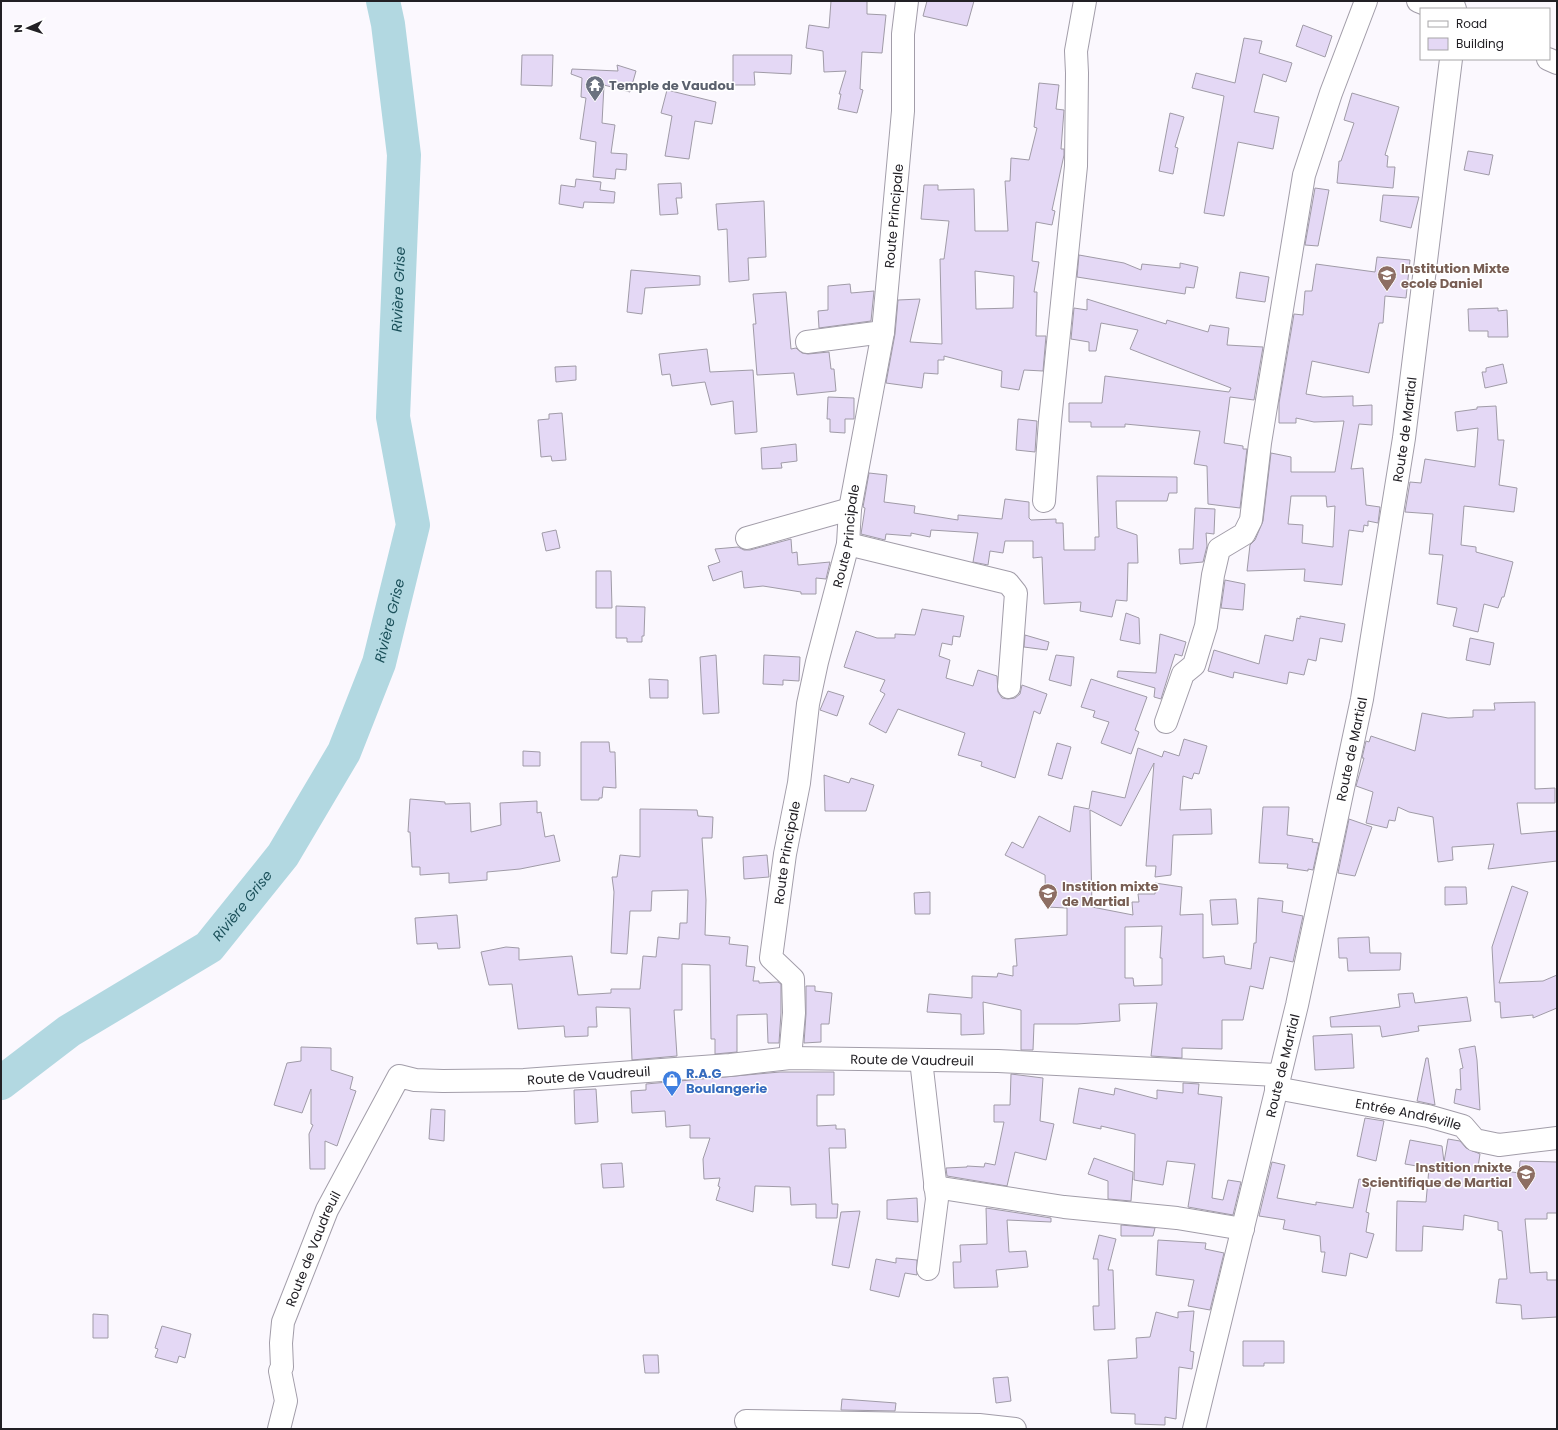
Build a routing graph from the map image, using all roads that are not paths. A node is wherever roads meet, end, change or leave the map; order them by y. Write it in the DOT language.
graph roads {
  1 [pos="907,1"];
  2 [pos="1085,1"];
  3 [pos="1366,1"];
  4 [pos="1418,1"];
  5 [pos="1436,8"];
  6 [pos="1451,60"];
  7 [pos="883,332"];
  8 [pos="807,342"];
  9 [pos="1044,501"];
  10 [pos="850,509"];
  11 [pos="747,538"];
  12 [pos="848,544"];
  13 [pos="1009,687"];
  14 [pos="1166,722"];
  15 [pos="790,1058"];
  16 [pos="921,1060"];
  17 [pos="1278,1082"];
  18 [pos="1557,1138"];
  19 [pos="935,1187"];
  20 [pos="1244,1229"];
  21 [pos="928,1269"];
  22 [pos="746,1421"];
  23 [pos="279,1429"];
  24 [pos="1015,1429"];
  25 [pos="1194,1429"];
  1 -- 7 [label="street, Route Principale"];
  2 -- 9 [label="street"];
  3 -- 14 [label="street"];
  4 -- 5 [label="street"];
  6 -- 17 [label="street, Route de Martial"];
  7 -- 8 [label="street"];
  7 -- 10 [label="street, Route Principale"];
  10 -- 11 [label="street"];
  10 -- 12 [label="street, Route Principale"];
  12 -- 13 [label="street"];
  12 -- 15 [label="street, Route Principale"];
  15 -- 16 [label="street, Route de Vaudreuil"];
  15 -- 23 [label="street, Route de Vaudreuil"];
  16 -- 17 [label="street, Route de Vaudreuil"];
  16 -- 19 [label="street"];
  17 -- 18 [label="street, Entrée Andréville"];
  17 -- 20 [label="street, Route de Martial"];
  19 -- 20 [label="street"];
  19 -- 21 [label="street"];
  20 -- 25 [label="street, Route de Martial"];
  22 -- 24 [label="street"];
}
